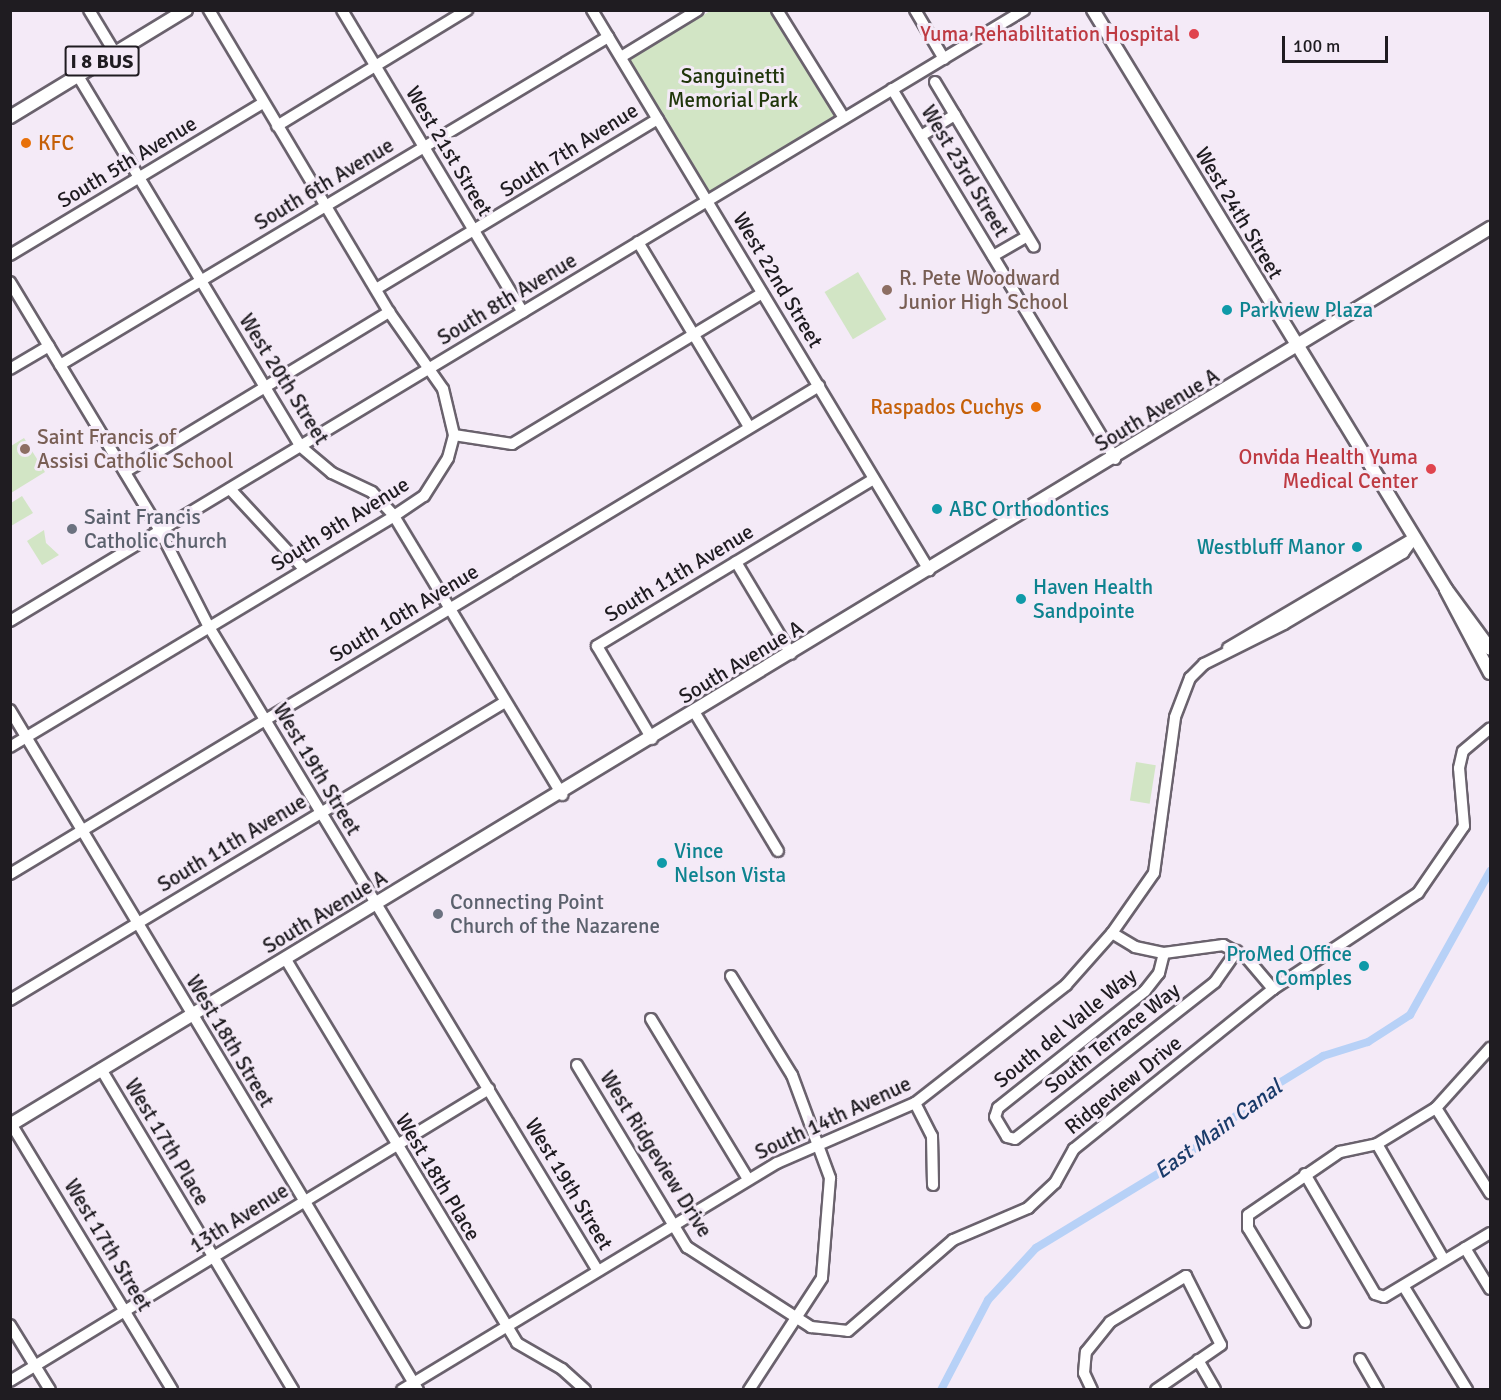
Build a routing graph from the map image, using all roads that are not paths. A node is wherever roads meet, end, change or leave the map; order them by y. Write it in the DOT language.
graph roads {
  1 [pos="89,10"];
  2 [pos="186,10"];
  3 [pos="209,10"];
  4 [pos="342,10"];
  5 [pos="467,10"];
  6 [pos="592,10"];
  7 [pos="698,10"];
  8 [pos="777,10"];
  9 [pos="915,10"];
  10 [pos="1024,10"];
  11 [pos="1093,10"];
  12 [pos="608,37"];
  13 [pos="115,53"];
  14 [pos="621,57"];
  15 [pos="944,58"];
  16 [pos="375,66"];
  17 [pos="78,76"];
  18 [pos="935,82"];
  19 [pos="892,89"];
  20 [pos="263,103"];
  21 [pos="955,115"];
  22 [pos="10,117"];
  23 [pos="658,118"];
  24 [pos="844,118"];
  25 [pos="277,126"];
  26 [pos="921,136"];
  27 [pos="424,148"];
  28 [pos="138,178"];
  29 [pos="708,200"];
  30 [pos="325,206"];
  31 [pos="1491,228"];
  32 [pos="474,231"];
  33 [pos="1027,236"];
  34 [pos="638,242"];
  35 [pos="1034,247"];
  36 [pos="10,255"];
  37 [pos="993,256"];
  38 [pos="201,281"];
  39 [pos="10,282"];
  40 [pos="376,289"];
  41 [pos="762,293"];
  42 [pos="389,312"];
  43 [pos="522,312"];
  44 [pos="693,336"];
  45 [pos="49,346"];
  46 [pos="1299,348"];
  47 [pos="60,365"];
  48 [pos="10,369"];
  49 [pos="427,370"];
  50 [pos="819,386"];
  51 [pos="265,387"];
  52 [pos="749,427"];
  53 [pos="454,435"];
  54 [pos="300,446"];
  55 [pos="1115,459"];
  56 [pos="125,472"];
  57 [pos="874,479"];
  58 [pos="230,489"];
  59 [pos="394,516"];
  60 [pos="160,531"];
  61 [pos="1414,538"];
  62 [pos="736,562"];
  63 [pos="304,569"];
  64 [pos="929,570"];
  65 [pos="1446,589"];
  66 [pos="450,609"];
  67 [pos="10,621"];
  68 [pos="209,627"];
  69 [pos="1491,649"];
  70 [pos="791,654"];
  71 [pos="1491,672"];
  72 [pos="505,702"];
  73 [pos="10,711"];
  74 [pos="695,713"];
  75 [pos="265,719"];
  76 [pos="1491,728"];
  77 [pos="27,737"];
  78 [pos="651,739"];
  79 [pos="10,747"];
  80 [pos="562,795"];
  81 [pos="321,812"];
  82 [pos="83,830"];
  83 [pos="778,851"];
  84 [pos="10,874"];
  85 [pos="377,903"];
  86 [pos="137,922"];
  87 [pos="1112,933"];
  88 [pos="1236,951"];
  89 [pos="1164,953"];
  90 [pos="285,958"];
  91 [pos="731,976"];
  92 [pos="1273,989"];
  93 [pos="10,1000"];
  94 [pos="192,1015"];
  95 [pos="651,1019"];
  96 [pos="1489,1055"];
  97 [pos="577,1065"];
  98 [pos="101,1070"];
  99 [pos="489,1089"];
  100 [pos="915,1103"];
  101 [pos="1436,1108"];
  102 [pos="11,1123"];
  103 [pos="1002,1131"];
  104 [pos="1377,1144"];
  105 [pos="396,1145"];
  106 [pos="818,1145"];
  107 [pos="1305,1174"];
  108 [pos="748,1179"];
  109 [pos="933,1185"];
  110 [pos="1491,1192"];
  111 [pos="303,1201"];
  112 [pos="673,1226"];
  113 [pos="1491,1233"];
  114 [pos="1465,1248"];
  115 [pos="213,1257"];
  116 [pos="1444,1260"];
  117 [pos="598,1271"];
  118 [pos="1404,1287"];
  119 [pos="1491,1290"];
  120 [pos="125,1310"];
  121 [pos="797,1317"];
  122 [pos="1305,1322"];
  123 [pos="10,1325"];
  124 [pos="506,1327"];
  125 [pos="1360,1359"];
  126 [pos="1198,1360"];
  127 [pos="35,1366"];
  128 [pos="10,1381"];
  129 [pos="416,1386"];
  130 [pos="50,1389"];
  131 [pos="172,1389"];
  132 [pos="293,1389"];
  133 [pos="402,1389"];
  134 [pos="585,1389"];
  135 [pos="749,1389"];
  136 [pos="1092,1389"];
  137 [pos="1156,1389"];
  138 [pos="1215,1389"];
  139 [pos="1378,1389"];
  140 [pos="1467,1389"];
  1 -- 13 [label="street"];
  2 -- 13 [label="main road, I 8 BUS"];
  3 -- 20 [label="street"];
  4 -- 16 [label="street, West 21st Street"];
  5 -- 16 [label="street"];
  6 -- 12 [label="street, West 22nd Street"];
  7 -- 14 [label="street"];
  8 -- 24 [label="street"];
  9 -- 15 [label="street"];
  10 -- 15 [label="street, South 8th Avenue"];
  11 -- 46 [label="main road, West 24th Street"];
  12 -- 14 [label="street, West 22nd Street"];
  12 -- 27 [label="street, South 6th Avenue"];
  13 -- 17 [label="main road, I 8 BUS"];
  14 -- 23 [label="street, West 22nd Street"];
  15 -- 19 [label="street, South 8th Avenue"];
  16 -- 25 [label="street"];
  16 -- 27 [label="street, West 21st Street"];
  17 -- 22 [label="main road, I 8 BUS"];
  17 -- 28 [label="street, West 20th Street"];
  18 -- 21 [label="street"];
  19 -- 24 [label="street, South 8th Avenue"];
  19 -- 26 [label="street, West 23rd Street"];
  20 -- 25 [label="street"];
  20 -- 28 [label="street, South 5th Avenue"];
  21 -- 26 [label="street"];
  21 -- 33 [label="street"];
  23 -- 29 [label="street, West 22nd Street"];
  23 -- 32 [label="street, South 7th Avenue"];
  24 -- 29 [label="street, South 8th Avenue"];
  25 -- 30 [label="street"];
  26 -- 37 [label="street, West 23rd Street"];
  27 -- 30 [label="street, South 6th Avenue"];
  27 -- 32 [label="street, West 21st Street"];
  28 -- 36 [label="street, South 5th Avenue"];
  28 -- 38 [label="street, West 20th Street"];
  29 -- 34 [label="street, South 8th Avenue"];
  29 -- 41 [label="street, West 22nd Street"];
  30 -- 38 [label="street, South 6th Avenue"];
  30 -- 40 [label="street"];
  31 -- 46 [label="main road, South Avenue A"];
  32 -- 40 [label="street, South 7th Avenue"];
  32 -- 43 [label="street, West 21st Street"];
  33 -- 35 [label="street"];
  33 -- 37 [label="street"];
  34 -- 43 [label="street, South 8th Avenue"];
  34 -- 44 [label="street"];
  37 -- 55 [label="street, West 23rd Street"];
  38 -- 47 [label="street, South 6th Avenue"];
  38 -- 51 [label="street, West 20th Street"];
  39 -- 45 [label="street, West 19th Street"];
  40 -- 42 [label="street"];
  41 -- 44 [label="street"];
  41 -- 50 [label="street, West 22nd Street"];
  42 -- 49 [label="street"];
  42 -- 51 [label="street"];
  43 -- 49 [label="street, South 8th Avenue"];
  44 -- 52 [label="street"];
  44 -- 53 [label="street"];
  45 -- 47 [label="street, West 19th Street"];
  45 -- 48 [label="street"];
  46 -- 55 [label="main road, South Avenue A"];
  46 -- 61 [label="main road, West 24th Street"];
  47 -- 56 [label="street, West 19th Street"];
  49 -- 53 [label="street"];
  49 -- 54 [label="street, South 8th Avenue"];
  50 -- 52 [label="street, South 10th Avenue"];
  50 -- 57 [label="street, West 22nd Street"];
  51 -- 54 [label="street, West 20th Street"];
  51 -- 56 [label="street"];
  52 -- 66 [label="street, South 10th Avenue"];
  53 -- 59 [label="street, South 9th Avenue"];
  54 -- 58 [label="street, South 8th Avenue"];
  54 -- 59 [label="street, West 20th Street"];
  55 -- 64 [label="main road, South Avenue A"];
  56 -- 60 [label="street, West 19th Street"];
  57 -- 62 [label="street, South 11th Avenue"];
  57 -- 64 [label="street, West 22nd Street"];
  58 -- 60 [label="street, South 8th Avenue"];
  58 -- 63 [label="street"];
  59 -- 63 [label="street, South 9th Avenue"];
  59 -- 66 [label="street, West 20th Street"];
  60 -- 67 [label="street, South 8th Avenue"];
  60 -- 68 [label="street, West 19th Street"];
  61 -- 65 [label="main road, West 24th Street"];
  61 -- 87 [label="street, South 14th Avenue"];
  62 -- 70 [label="street"];
  62 -- 78 [label="street, South 11th Avenue"];
  63 -- 68 [label="street, South 9th Avenue"];
  64 -- 70 [label="main road, South Avenue A"];
  65 -- 69 [label="main road, West 24th Street"];
  65 -- 71 [label="main road, West 24th Street"];
  66 -- 72 [label="street, West 20th Street"];
  66 -- 75 [label="street, South 10th Avenue"];
  68 -- 75 [label="street, West 19th Street"];
  68 -- 77 [label="street, South 9th Avenue"];
  70 -- 74 [label="main road, South Avenue A"];
  72 -- 80 [label="street, West 20th Street"];
  72 -- 81 [label="street, South 11th Avenue"];
  73 -- 77 [label="street, West 18th Street"];
  74 -- 78 [label="main road, South Avenue A"];
  74 -- 83 [label="street"];
  75 -- 81 [label="street, West 19th Street"];
  75 -- 82 [label="street, South 10th Avenue"];
  76 -- 92 [label="street, Ridgeview Drive"];
  77 -- 79 [label="street, South 9th Avenue"];
  77 -- 82 [label="street, West 18th Street"];
  78 -- 80 [label="main road, South Avenue A"];
  80 -- 85 [label="main road, South Avenue A"];
  81 -- 85 [label="street, West 19th Street"];
  81 -- 86 [label="street, South 11th Avenue"];
  82 -- 84 [label="street, South 10th Avenue"];
  82 -- 86 [label="street, West 18th Street"];
  85 -- 90 [label="main road, South Avenue A"];
  85 -- 99 [label="street, West 19th Street"];
  86 -- 93 [label="street, South 11th Avenue"];
  86 -- 94 [label="street, West 18th Street"];
  87 -- 89 [label="street"];
  87 -- 100 [label="street, South 14th Avenue"];
  88 -- 89 [label="street"];
  88 -- 92 [label="street"];
  88 -- 103 [label="street, South Terrace Way"];
  89 -- 103 [label="street, South del Valle Way"];
  90 -- 94 [label="main road, South Avenue A"];
  90 -- 105 [label="street, West 18th Place"];
  91 -- 106 [label="street"];
  92 -- 121 [label="street, Ridgeview Drive"];
  94 -- 98 [label="main road, South Avenue A"];
  94 -- 111 [label="street, West 18th Street"];
  95 -- 108 [label="street"];
  96 -- 101 [label="street"];
  97 -- 112 [label="street, West Ridgeview Drive"];
  98 -- 102 [label="main road, South Avenue A"];
  98 -- 115 [label="street, West 17th Place"];
  99 -- 105 [label="street, 13th Avenue"];
  99 -- 117 [label="street, West 19th Street"];
  100 -- 106 [label="street, South 14th Avenue"];
  100 -- 109 [label="street"];
  101 -- 104 [label="street"];
  101 -- 110 [label="street"];
  102 -- 120 [label="street, West 17th Street"];
  104 -- 107 [label="street"];
  104 -- 116 [label="street"];
  105 -- 111 [label="street, 13th Avenue"];
  105 -- 124 [label="street, West 18th Place"];
  106 -- 108 [label="street, South 14th Avenue"];
  106 -- 121 [label="street"];
  107 -- 118 [label="street"];
  107 -- 122 [label="street"];
  108 -- 112 [label="street, South 14th Avenue"];
  111 -- 115 [label="street, 13th Avenue"];
  111 -- 129 [label="street, West 18th Street"];
  112 -- 117 [label="street, South 14th Avenue"];
  112 -- 121 [label="street, West Ridgeview Drive"];
  113 -- 114 [label="street"];
  114 -- 116 [label="street"];
  114 -- 119 [label="street"];
  115 -- 120 [label="street, 13th Avenue"];
  115 -- 132 [label="street, West 17th Place"];
  116 -- 118 [label="street"];
  117 -- 124 [label="street, South 14th Avenue"];
  118 -- 140 [label="street"];
  120 -- 127 [label="street, 13th Avenue"];
  120 -- 131 [label="street, West 17th Street"];
  121 -- 135 [label="street"];
  123 -- 127 [label="street"];
  124 -- 129 [label="street, South 14th Avenue"];
  124 -- 134 [label="street, West 18th Place"];
  125 -- 139 [label="street"];
  126 -- 136 [label="street"];
  126 -- 137 [label="street"];
  126 -- 138 [label="street"];
  127 -- 128 [label="street, 13th Avenue"];
  127 -- 130 [label="street"];
  129 -- 133 [label="street, South 14th Avenue"];
}
